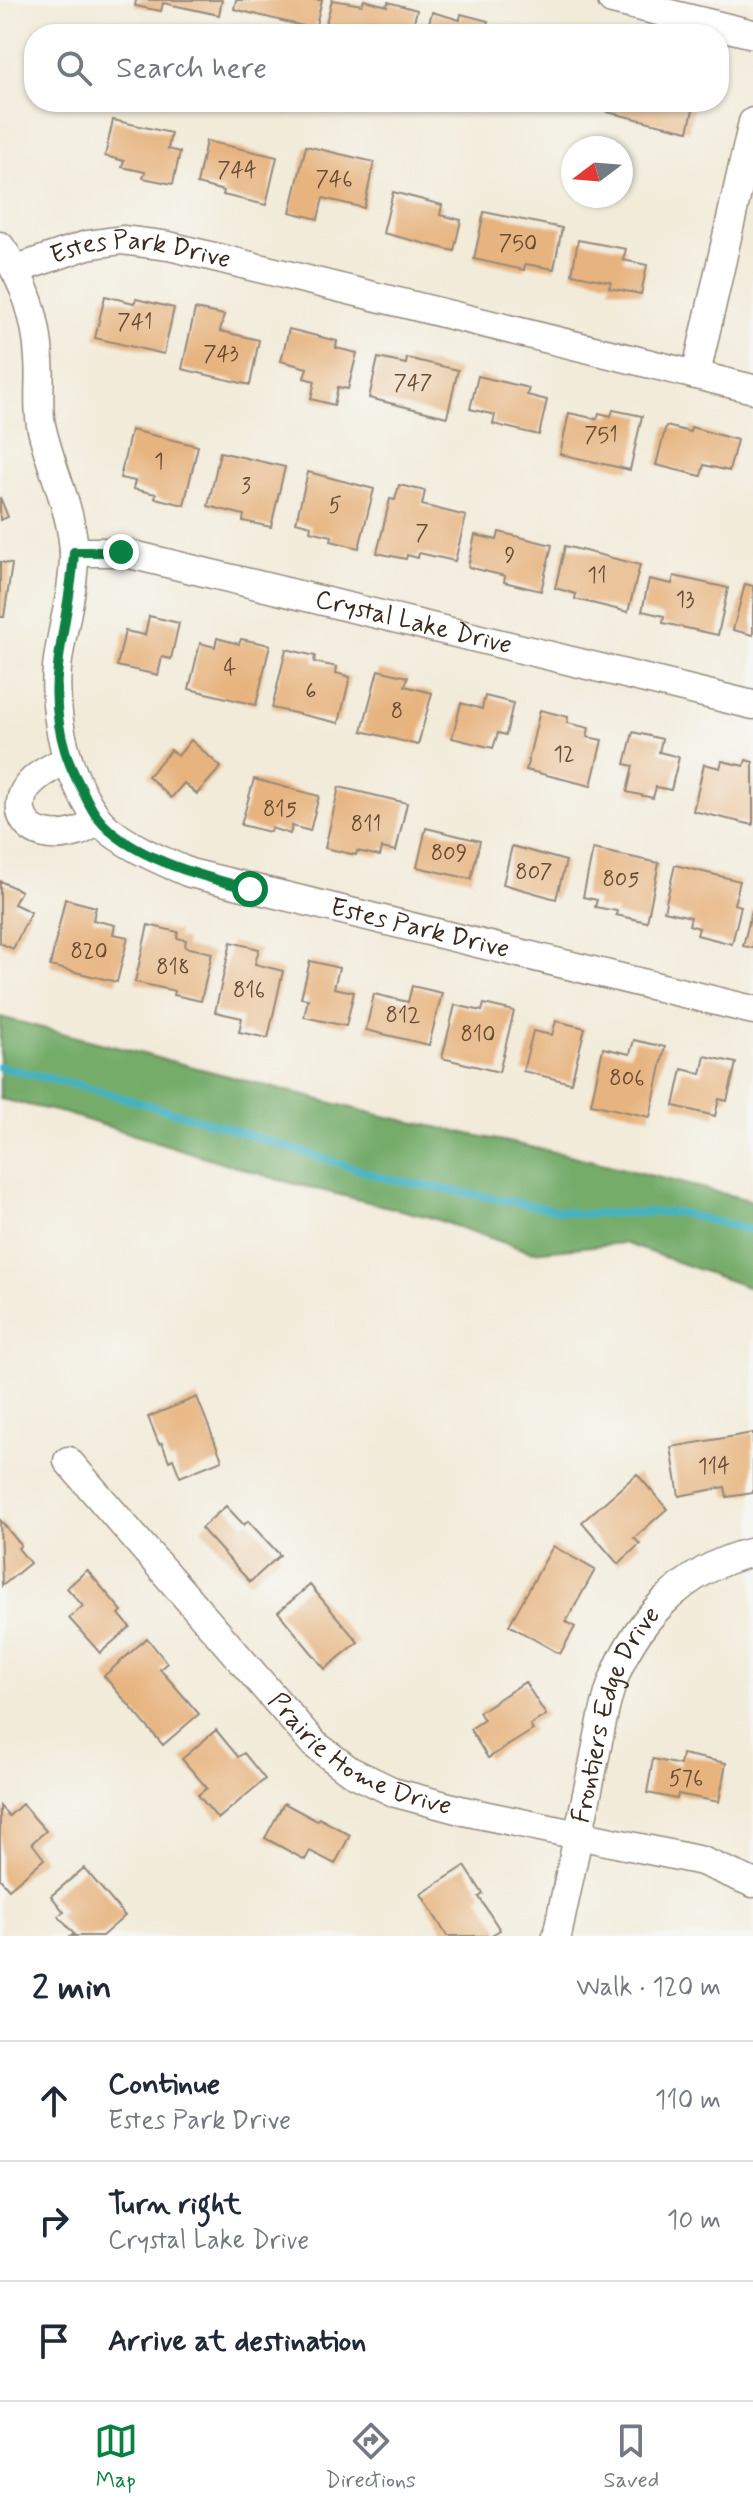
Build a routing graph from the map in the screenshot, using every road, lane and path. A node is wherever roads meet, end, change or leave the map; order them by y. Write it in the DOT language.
graph roads {
  1 [pos="612,0"];
  2 [pos="712,24"];
  3 [pos="729,28"];
  4 [pos="753,34"];
  5 [pos="753,122"];
  6 [pos="0,246"];
  7 [pos="17,269"];
  8 [pos="696,374"];
  9 [pos="753,389"];
  10 [pos="74,552"];
  11 [pos="753,705"];
  12 [pos="68,759"];
  13 [pos="99,821"];
  14 [pos="753,1010"];
  15 [pos="68,1461"];
  16 [pos="753,1552"];
  17 [pos="578,1834"];
  18 [pos="753,1883"];
  19 [pos="557,1936"];
  1 -- 2 [label="street"];
  3 -- 4 [label="street"];
  5 -- 8 [label="street"];
  6 -- 7 [label="street"];
  7 -- 8 [label="street, Estes Park Drive"];
  7 -- 10 [label="street, Estes Park Drive"];
  8 -- 9 [label="street, Estes Park Drive"];
  10 -- 11 [label="street, Crystal Lake Drive"];
  10 -- 12 [label="street, Estes Park Drive"];
  12 -- 13 [label="street, Estes Park Drive"];
  12 -- 13 [label="street"];
  13 -- 14 [label="street, Estes Park Drive"];
  15 -- 17 [label="street, Prairie Home Drive"];
  16 -- 17 [label="street, Frontiers Edge Drive"];
  17 -- 18 [label="street, Prairie Home Drive"];
  17 -- 19 [label="street, Frontiers Edge Drive"];
}
